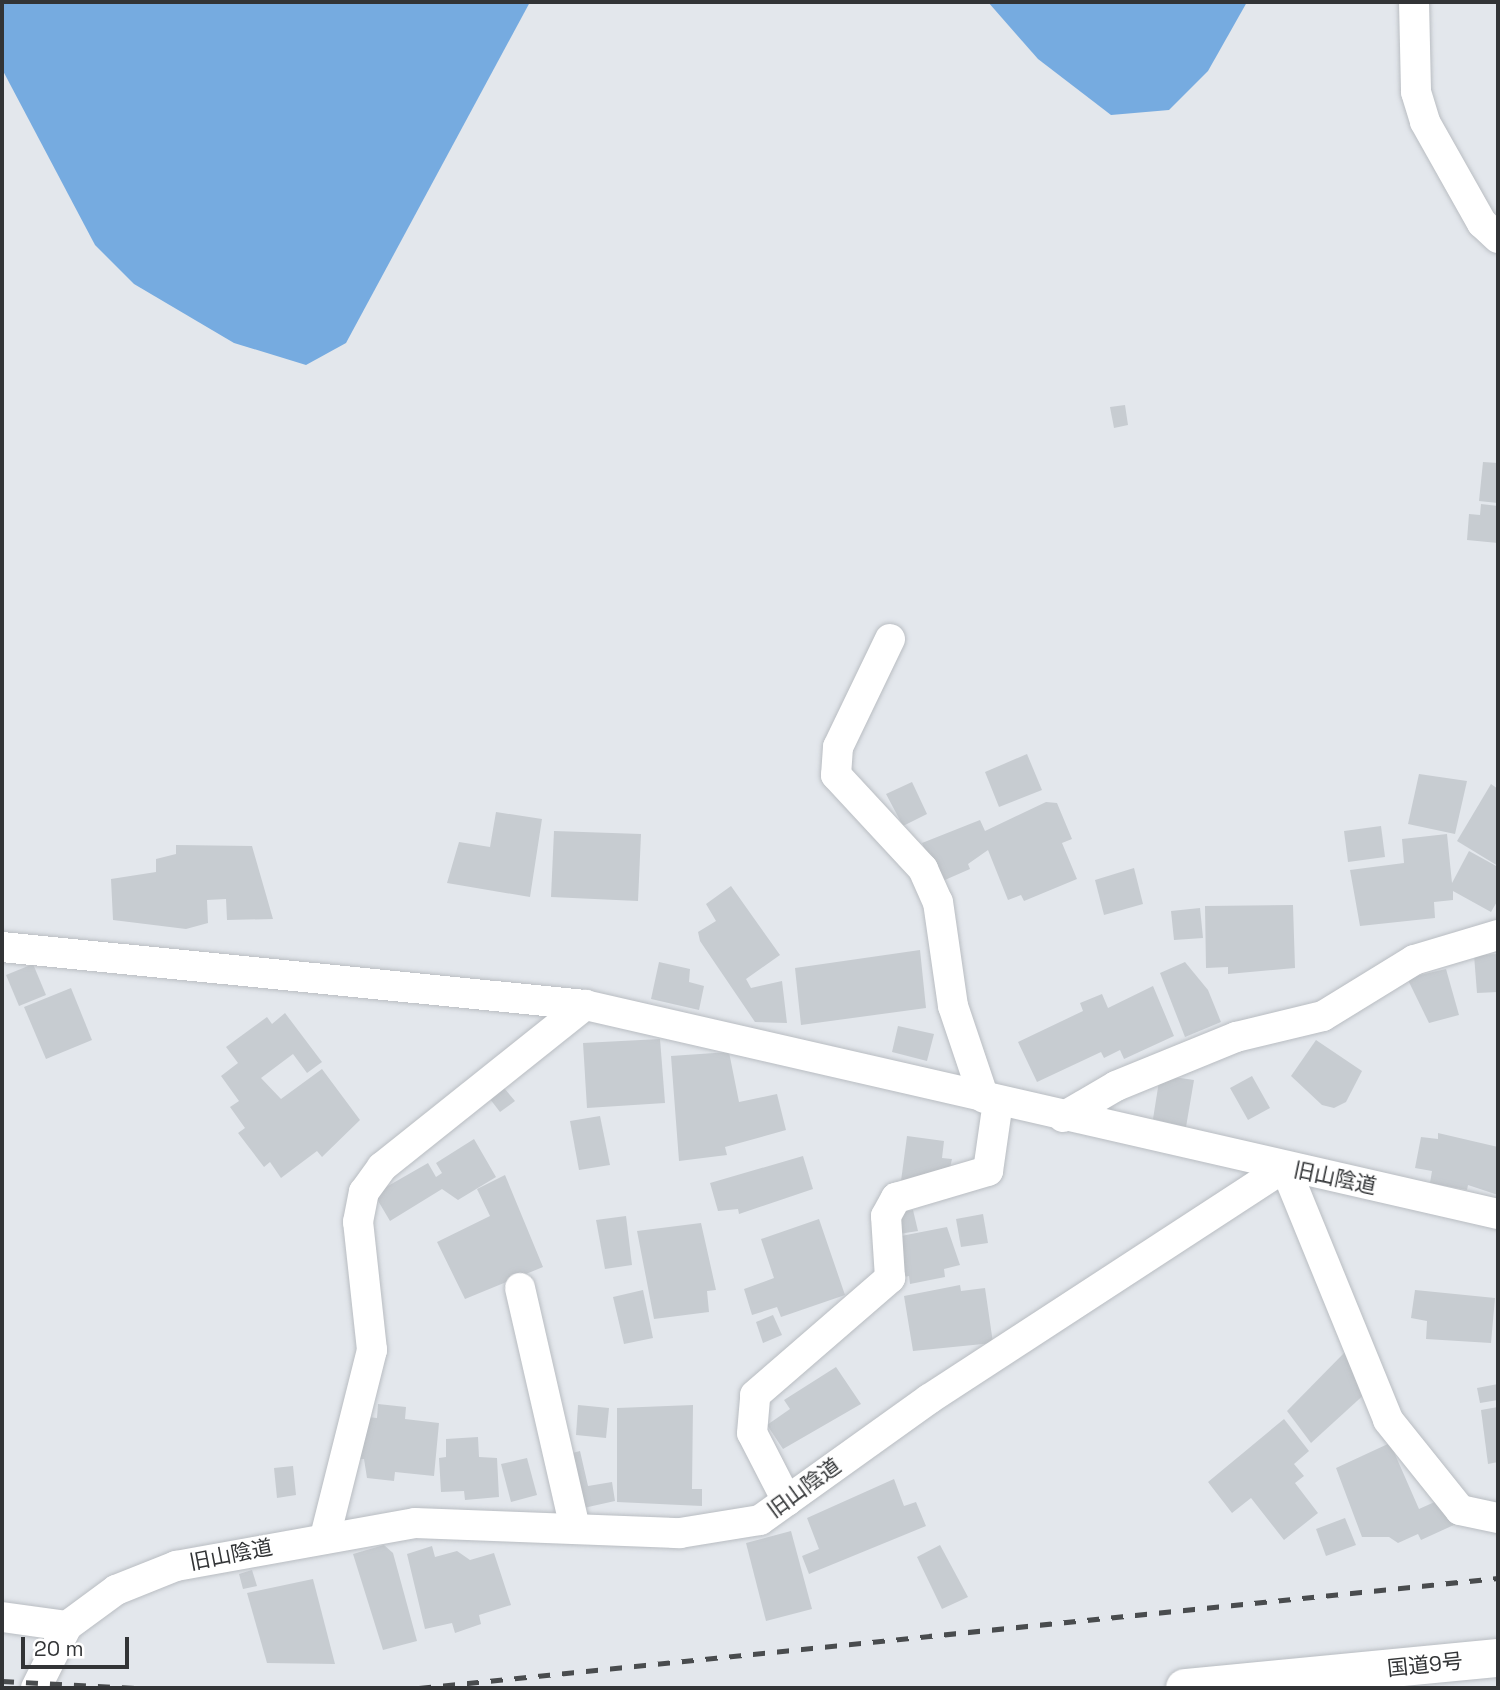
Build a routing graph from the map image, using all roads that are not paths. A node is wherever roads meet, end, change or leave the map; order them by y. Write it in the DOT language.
graph roads {
  1 [pos="1414,2"];
  2 [pos="1498,238"];
  3 [pos="890,639"];
  4 [pos="1498,934"];
  5 [pos="2,947"];
  6 [pos="585,1005"];
  7 [pos="991,1100"];
  8 [pos="1063,1117"];
  9 [pos="1285,1167"];
  10 [pos="1498,1214"];
  11 [pos="520,1288"];
  12 [pos="787,1501"];
  13 [pos="1498,1518"];
  14 [pos="575,1528"];
  15 [pos="325,1537"];
  16 [pos="2,1616"];
  17 [pos="67,1626"];
  18 [pos="1498,1658"];
  19 [pos="36,1688"];
  20 [pos="1185,1688"];
  1 -- 2 [label="street"];
  3 -- 7 [label="street"];
  4 -- 8 [label="street"];
  5 -- 6 [label="street"];
  6 -- 7 [label="street"];
  6 -- 15 [label="street"];
  7 -- 8 [label="street"];
  7 -- 12 [label="street"];
  8 -- 9 [label="street"];
  9 -- 10 [label="street, 旧山陰道"];
  9 -- 12 [label="street, 旧山陰道"];
  9 -- 13 [label="street"];
  11 -- 14 [label="street"];
  12 -- 14 [label="street, 旧山陰道"];
  14 -- 15 [label="street, 旧山陰道"];
  15 -- 17 [label="street, 旧山陰道"];
  16 -- 17 [label="street"];
  17 -- 19 [label="street, 旧山陰道"];
  18 -- 20 [label="highway, 国道9号"];
}
